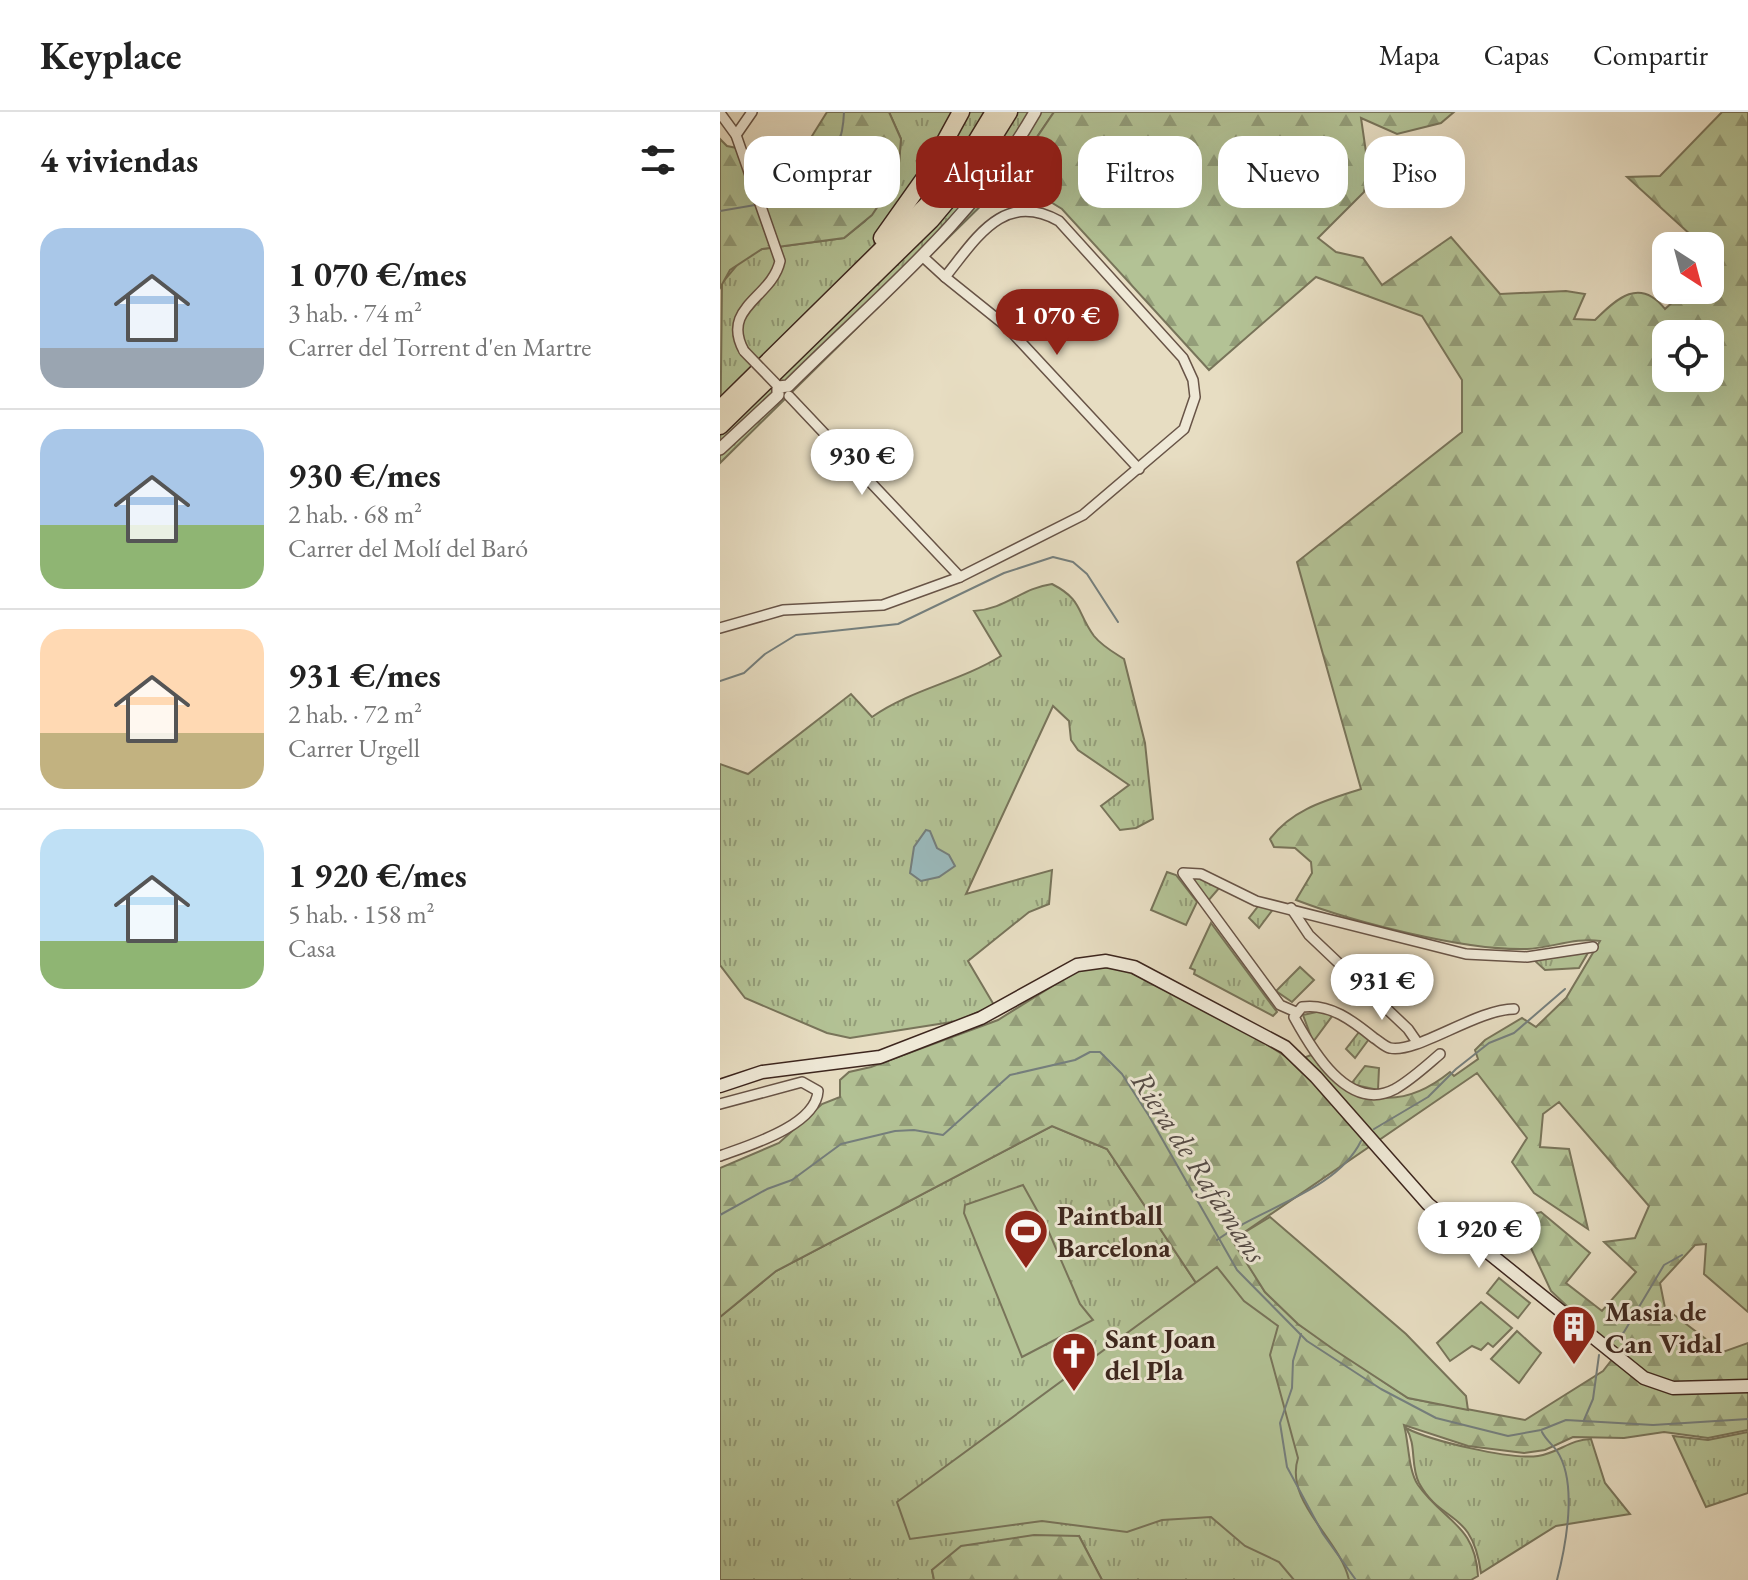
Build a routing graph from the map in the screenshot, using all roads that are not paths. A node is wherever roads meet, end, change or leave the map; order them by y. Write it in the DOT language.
graph roads {
  1 [pos="752,112"];
  2 [pos="961,112"];
  3 [pos="994,112"];
  4 [pos="1009,112"];
  5 [pos="1035,112"];
  6 [pos="720,113"];
  7 [pos="736,135"];
  8 [pos="922,256"];
  9 [pos="945,277"];
  10 [pos="839,293"];
  11 [pos="782,389"];
  12 [pos="720,409"];
  13 [pos="720,426"];
  14 [pos="720,449"];
  15 [pos="1139,469"];
  16 [pos="960,577"];
  17 [pos="720,628"];
  18 [pos="1291,908"];
  19 [pos="1593,947"];
  20 [pos="1514,1009"];
  21 [pos="1296,1012"];
  22 [pos="1301,1035"];
  23 [pos="1417,1042"];
  24 [pos="1310,1048"];
  25 [pos="1440,1054"];
  26 [pos="1297,1058"];
  27 [pos="720,1086"];
  28 [pos="720,1104"];
  29 [pos="720,1156"];
  30 [pos="1748,1386"];
  1 -- 7 [label="street"];
  2 -- 10 [label="highway"];
  3 -- 10 [label="highway"];
  4 -- 13 [label="highway"];
  5 -- 8 [label="street"];
  6 -- 7 [label="street"];
  7 -- 11 [label="street, bridge"];
  8 -- 9 [label="street"];
  8 -- 11 [label="street"];
  9 -- 15 [label="street"];
  9 -- 15 [label="street"];
  10 -- 12 [label="highway"];
  11 -- 14 [label="street"];
  11 -- 16 [label="street"];
  15 -- 16 [label="street"];
  16 -- 17 [label="street"];
  18 -- 19 [label="street"];
  18 -- 21 [label="street"];
  18 -- 23 [label="street"];
  20 -- 23 [label="street"];
  21 -- 22 [label="street"];
  21 -- 23 [label="street"];
  22 -- 24 [label="street"];
  22 -- 26 [label="street"];
  24 -- 25 [label="street"];
  24 -- 26 [label="street"];
  26 -- 27 [label="main road"];
  26 -- 30 [label="main road"];
  28 -- 29 [label="street"];
}
